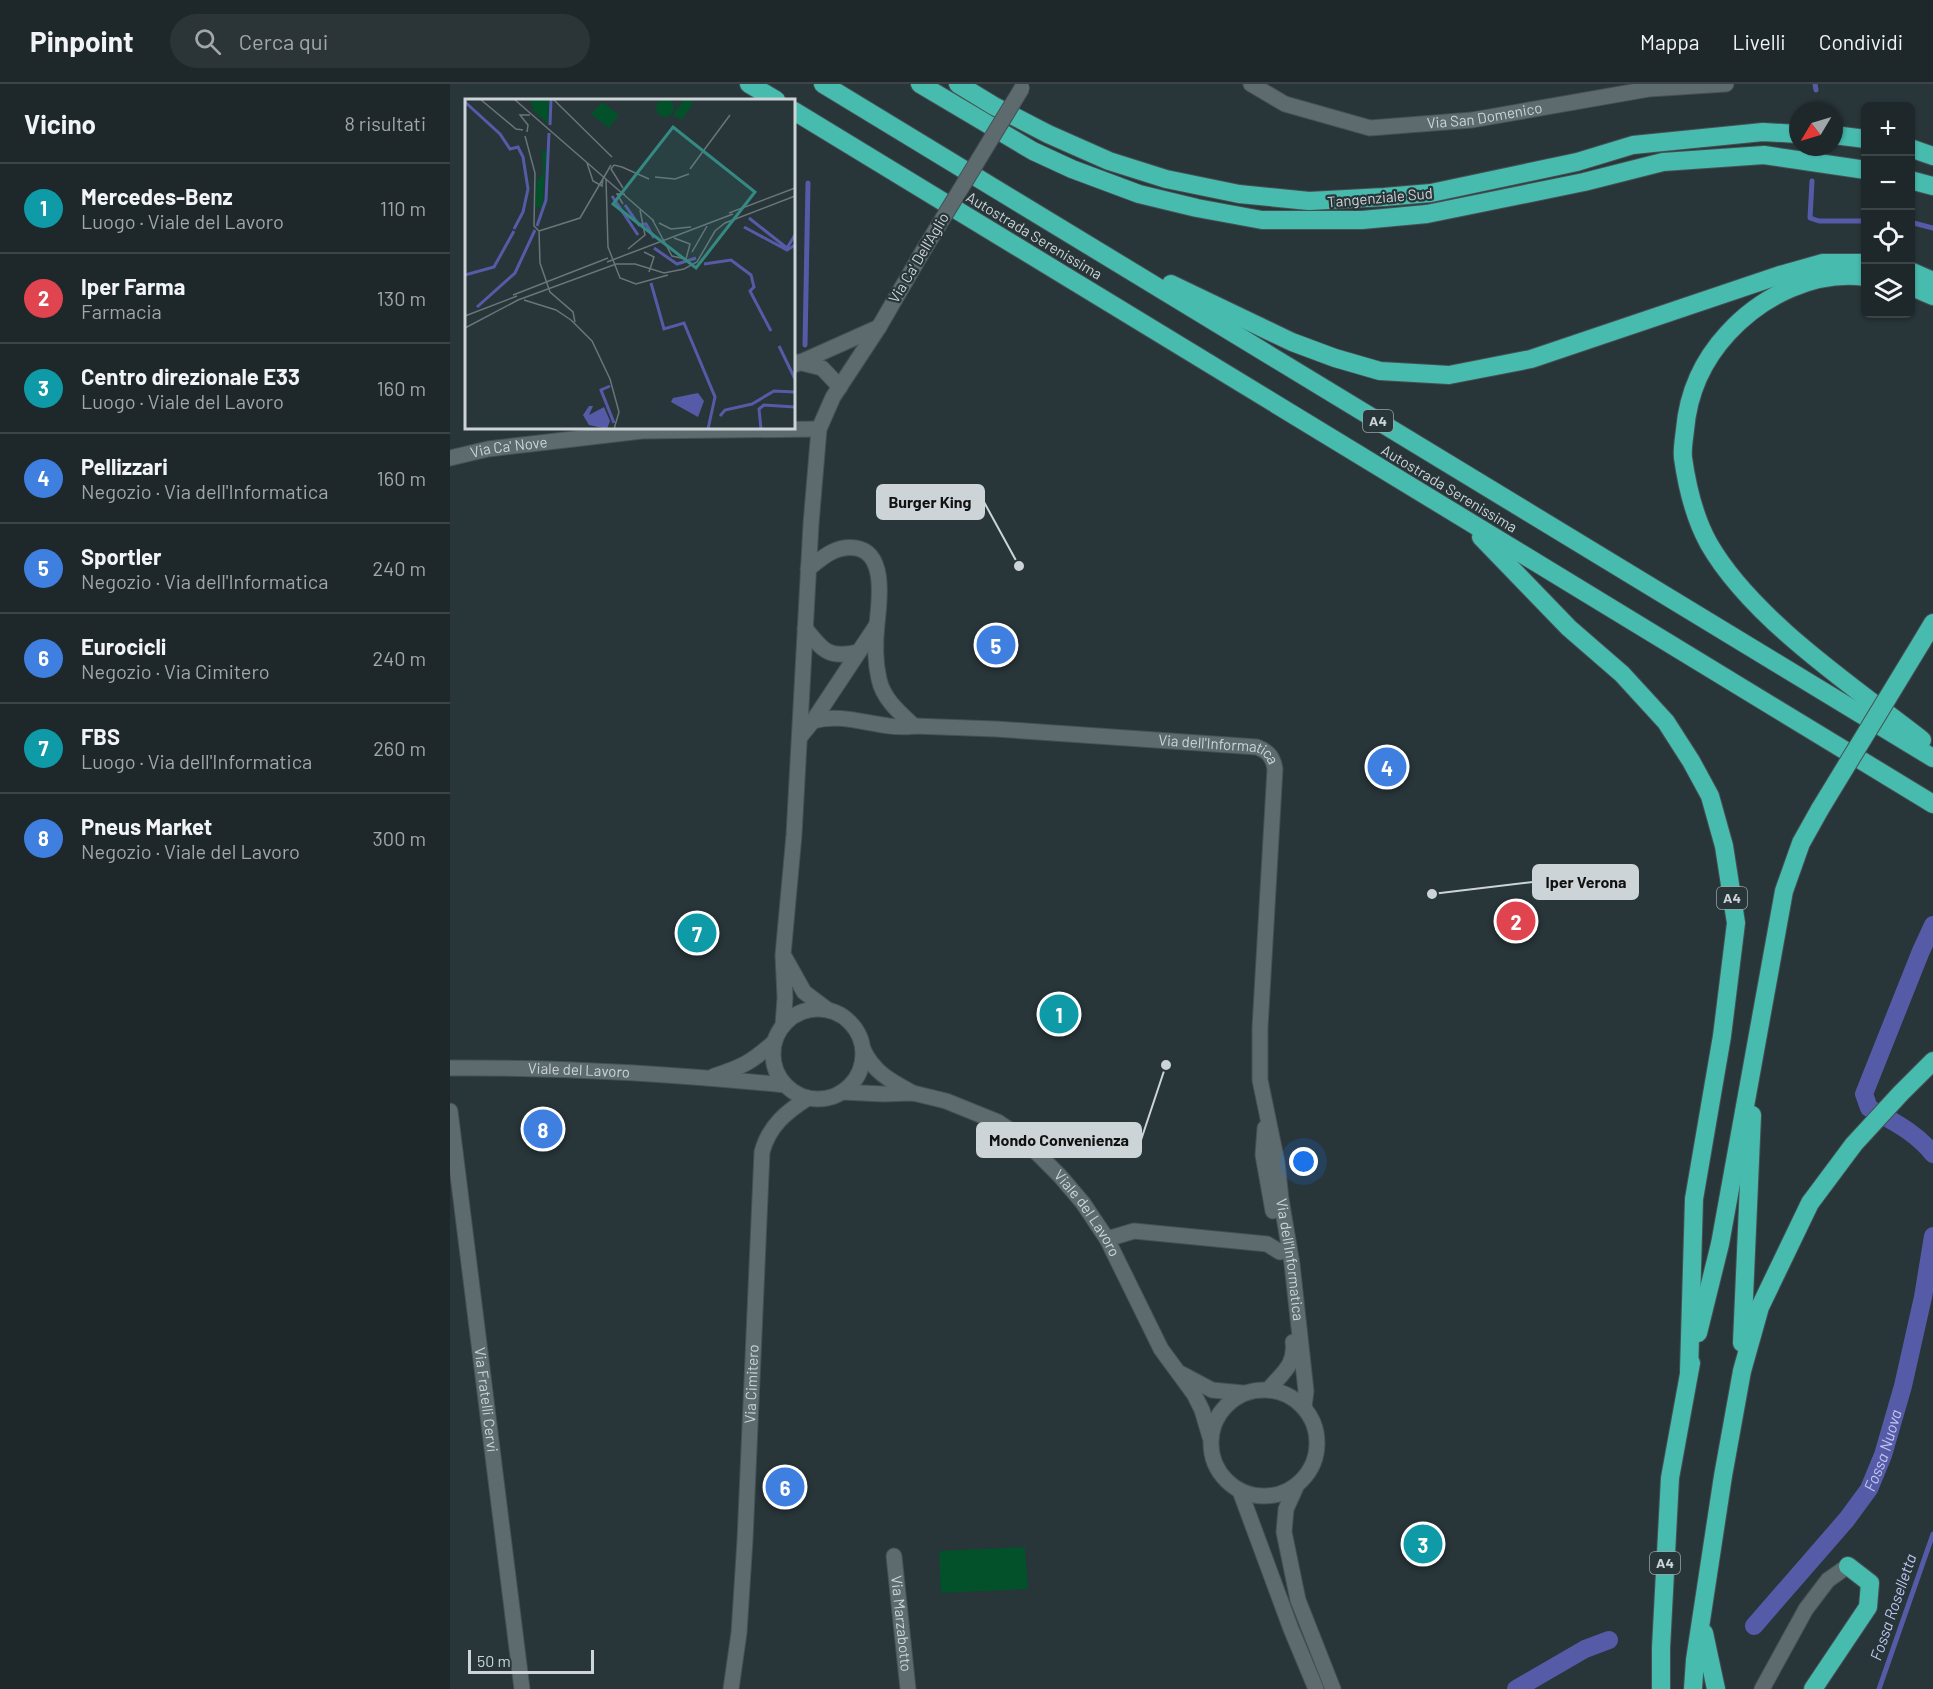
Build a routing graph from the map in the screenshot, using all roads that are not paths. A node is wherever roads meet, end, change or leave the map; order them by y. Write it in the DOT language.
graph roads {
  1 [pos="749,84"];
  2 [pos="824,84"];
  3 [pos="920,84"];
  4 [pos="958,84"];
  5 [pos="1251,84"];
  6 [pos="1726,84"];
  7 [pos="1023,86"];
  8 [pos="774,99"];
  9 [pos="795,112"];
  10 [pos="1789,133"];
  11 [pos="1843,136"];
  12 [pos="1861,138"];
  13 [pos="1915,149"];
  14 [pos="1933,156"];
  15 [pos="1861,169"];
  16 [pos="1915,181"];
  17 [pos="1933,186"];
  18 [pos="1107,256"];
  19 [pos="1861,263"];
  20 [pos="1915,273"];
  21 [pos="1861,277"];
  22 [pos="1933,281"];
  23 [pos="1915,288"];
  24 [pos="1933,297"];
  25 [pos="879,327"];
  26 [pos="796,364"];
  27 [pos="840,387"];
  28 [pos="819,429"];
  29 [pos="646,430"];
  30 [pos="450,458"];
  31 [pos="1463,518"];
  32 [pos="808,569"];
  33 [pos="1933,623"];
  34 [pos="877,625"];
  35 [pos="806,628"];
  36 [pos="858,652"];
  37 [pos="813,721"];
  38 [pos="914,726"];
  39 [pos="800,737"];
  40 [pos="1933,748"];
  41 [pos="1933,758"];
  42 [pos="1933,804"];
  43 [pos="783,955"];
  44 [pos="828,1010"];
  45 [pos="783,1025"];
  46 [pos="1757,1033"];
  47 [pos="774,1042"];
  48 [pos="862,1048"];
  49 [pos="1933,1062"];
  50 [pos="450,1068"];
  51 [pos="708,1078"];
  52 [pos="785,1085"];
  53 [pos="842,1092"];
  54 [pos="913,1093"];
  55 [pos="808,1098"];
  56 [pos="450,1111"];
  57 [pos="1266,1113"];
  58 [pos="1107,1239"];
  59 [pos="1280,1252"];
  60 [pos="1177,1371"];
  61 [pos="1742,1371"];
  62 [pos="1689,1372"];
  63 [pos="1269,1389"];
  64 [pos="1243,1393"];
  65 [pos="1304,1407"];
  66 [pos="1210,1437"];
  67 [pos="1296,1487"];
  68 [pos="1240,1491"];
  69 [pos="894,1556"];
  70 [pos="1848,1566"];
  71 [pos="1702,1619"];
  72 [pos="1660,1648"];
  73 [pos="522,1689"];
  74 [pos="731,1689"];
  75 [pos="908,1689"];
  76 [pos="1316,1689"];
  77 [pos="1333,1689"];
  78 [pos="1652,1689"];
  79 [pos="1661,1689"];
  80 [pos="1693,1689"];
  81 [pos="1706,1689"];
  82 [pos="1716,1689"];
  83 [pos="1762,1689"];
  84 [pos="1814,1689"];
  1 -- 8 [label="highway"];
  2 -- 18 [label="highway, Autostrada Serenissima / A4"];
  3 -- 15 [label="highway, Tangenziale Sud"];
  4 -- 10 [label="highway, Tangenziale Sud"];
  5 -- 6 [label="street, Via San Domenico"];
  7 -- 25 [label="street, Via Ca' Dell'Aglio, bridge"];
  9 -- 31 [label="highway, Autostrada Serenissima / A4"];
  11 -- 12 [label="highway"];
  13 -- 14 [label="highway"];
  16 -- 17 [label="highway"];
  18 -- 19 [label="highway, A4"];
  18 -- 41 [label="highway, Autostrada Serenissima / A4"];
  20 -- 22 [label="highway"];
  21 -- 40 [label="highway"];
  23 -- 24 [label="highway"];
  25 -- 26 [label="street"];
  25 -- 27 [label="street, Via Ca' Dell'Aglio"];
  26 -- 27 [label="street"];
  27 -- 28 [label="street, Via Ca' Dell'Aglio"];
  28 -- 29 [label="street, Via Ca' Nove"];
  28 -- 32 [label="street"];
  29 -- 30 [label="street, Via Ca' Nove"];
  31 -- 42 [label="highway, Autostrada Serenissima / A4"];
  31 -- 62 [label="highway, A4"];
  32 -- 34 [label="street"];
  32 -- 35 [label="street"];
  33 -- 46 [label="highway, A4, bridge"];
  34 -- 36 [label="street"];
  34 -- 38 [label="street"];
  35 -- 36 [label="street"];
  35 -- 39 [label="street"];
  36 -- 37 [label="street"];
  37 -- 38 [label="street, Via dell'Informatica"];
  37 -- 39 [label="street"];
  38 -- 57 [label="street, Via dell'Informatica"];
  39 -- 43 [label="street"];
  43 -- 44 [label="street"];
  43 -- 45 [label="street"];
  44 -- 45 [label="street"];
  44 -- 48 [label="street, Viale del Lavoro"];
  45 -- 47 [label="street, Viale del Lavoro"];
  46 -- 61 [label="highway, A4"];
  46 -- 62 [label="highway, A4"];
  47 -- 51 [label="street, Viale del Lavoro"];
  47 -- 52 [label="street"];
  48 -- 53 [label="street"];
  48 -- 54 [label="street, Viale del Lavoro"];
  49 -- 61 [label="highway, A4"];
  50 -- 51 [label="street, Viale del Lavoro"];
  51 -- 52 [label="street, Viale del Lavoro"];
  52 -- 55 [label="street, Viale del Lavoro"];
  53 -- 54 [label="street, Viale del Lavoro"];
  53 -- 55 [label="street, Viale del Lavoro"];
  54 -- 58 [label="street, Viale del Lavoro"];
  55 -- 74 [label="street, Via Cimitero"];
  56 -- 73 [label="street, Via Fratelli Cervi"];
  57 -- 59 [label="street, Via dell'Informatica"];
  57 -- 65 [label="street, Via dell'Informatica"];
  58 -- 59 [label="street"];
  58 -- 60 [label="street, Viale del Lavoro"];
  59 -- 63 [label="street, Via dell'Informatica"];
  60 -- 64 [label="street, Viale del Lavoro"];
  60 -- 66 [label="street, Viale del Lavoro"];
  61 -- 71 [label="highway, A4"];
  62 -- 72 [label="highway, A4"];
  63 -- 64 [label="street, Viale del Lavoro"];
  63 -- 65 [label="street"];
  64 -- 66 [label="street"];
  65 -- 67 [label="street"];
  66 -- 68 [label="street, Viale del Lavoro"];
  67 -- 68 [label="street"];
  67 -- 77 [label="street"];
  68 -- 76 [label="street, Viale del Lavoro"];
  69 -- 75 [label="street, Via Marzabotto"];
  70 -- 83 [label="street"];
  70 -- 84 [label="highway"];
  71 -- 80 [label="highway, A4"];
  71 -- 81 [label="highway"];
  71 -- 82 [label="highway, A4"];
  72 -- 78 [label="highway, A4"];
  72 -- 79 [label="highway, A4"];
}
